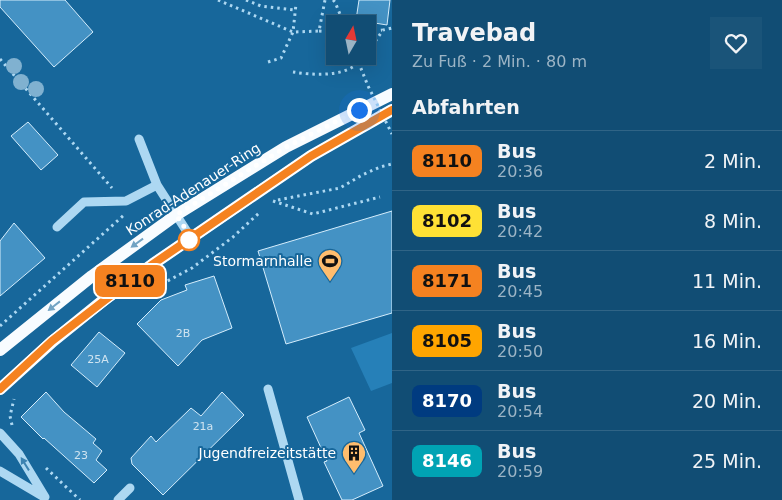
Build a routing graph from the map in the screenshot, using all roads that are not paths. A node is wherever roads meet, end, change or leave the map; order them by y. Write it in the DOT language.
graph roads {
  1 [pos="392,94"];
  2 [pos="392,110"];
  3 [pos="139,140"];
  4 [pos="157,185"];
  5 [pos="176,215"];
  6 [pos="57,227"];
  7 [pos="192,238"];
  8 [pos="0,350"];
  9 [pos="0,389"];
  10 [pos="268,389"];
  11 [pos="0,433"];
  12 [pos="0,471"];
  13 [pos="130,488"];
  14 [pos="46,499"];
  15 [pos="118,500"];
  16 [pos="299,500"];
  1 -- 5 [label="main road, Konrad-Adenauer-Ring"];
  2 -- 7 [label="main road"];
  3 -- 4 [label="street"];
  4 -- 5 [label="street"];
  4 -- 6 [label="street"];
  5 -- 7 [label="street"];
  5 -- 8 [label="main road, Konrad-Adenauer-Ring, one-way"];
  7 -- 9 [label="main road"];
  10 -- 16 [label="street"];
  14 -- 11 [label="street, one-way"];
  12 -- 14 [label="street"];
  13 -- 15 [label="street"];
}
